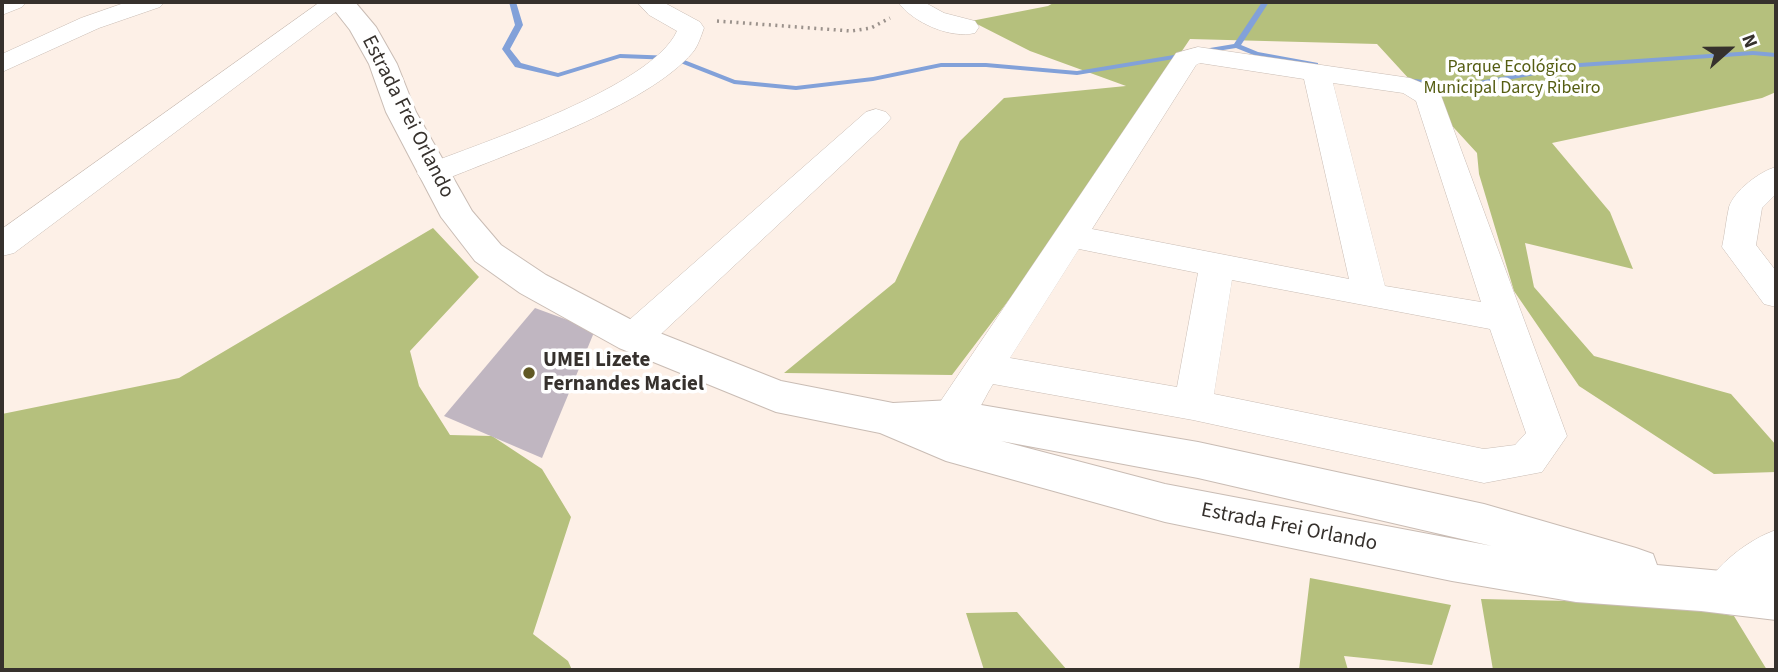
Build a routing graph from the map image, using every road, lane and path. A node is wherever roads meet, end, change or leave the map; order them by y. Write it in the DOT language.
graph roads {
  1 [pos="13,2"];
  2 [pos="151,2"];
  3 [pos="338,2"];
  4 [pos="649,2"];
  5 [pos="910,3"];
  6 [pos="2,7"];
  7 [pos="674,17"];
  8 [pos="966,27"];
  9 [pos="2,64"];
  10 [pos="1317,75"];
  11 [pos="876,118"];
  12 [pos="433,173"];
  13 [pos="1776,177"];
  14 [pos="1070,236"];
  15 [pos="2,245"];
  16 [pos="1217,266"];
  17 [pos="1776,295"];
  18 [pos="1370,296"];
  19 [pos="1504,320"];
  20 [pos="633,338"];
  21 [pos="985,368"];
  22 [pos="1193,405"];
  23 [pos="953,416"];
  24 [pos="888,418"];
  25 [pos="1776,549"];
  26 [pos="1713,590"];
  27 [pos="1776,598"];
  1 -- 6 [label="street"];
  2 -- 9 [label="street"];
  3 -- 12 [label="street, Estrada Frei Orlando"];
  3 -- 15 [label="street"];
  4 -- 7 [label="street"];
  5 -- 7 [label="path"];
  5 -- 8 [label="street"];
  7 -- 12 [label="street"];
  10 -- 14 [label="street"];
  10 -- 18 [label="street"];
  10 -- 19 [label="street"];
  11 -- 20 [label="street"];
  12 -- 20 [label="street, Estrada Frei Orlando"];
  13 -- 17 [label="street"];
  14 -- 16 [label="street"];
  14 -- 21 [label="street"];
  16 -- 18 [label="street"];
  16 -- 22 [label="street"];
  18 -- 19 [label="street"];
  19 -- 22 [label="street"];
  20 -- 24 [label="street, Estrada Frei Orlando"];
  21 -- 22 [label="street"];
  21 -- 23 [label="street"];
  23 -- 24 [label="street, Estrada Frei Orlando"];
  23 -- 26 [label="street, Estrada Frei Orlando"];
  24 -- 26 [label="street, Estrada Frei Orlando"];
  25 -- 26 [label="street"];
  26 -- 27 [label="street, Estrada Frei Orlando"];
}
